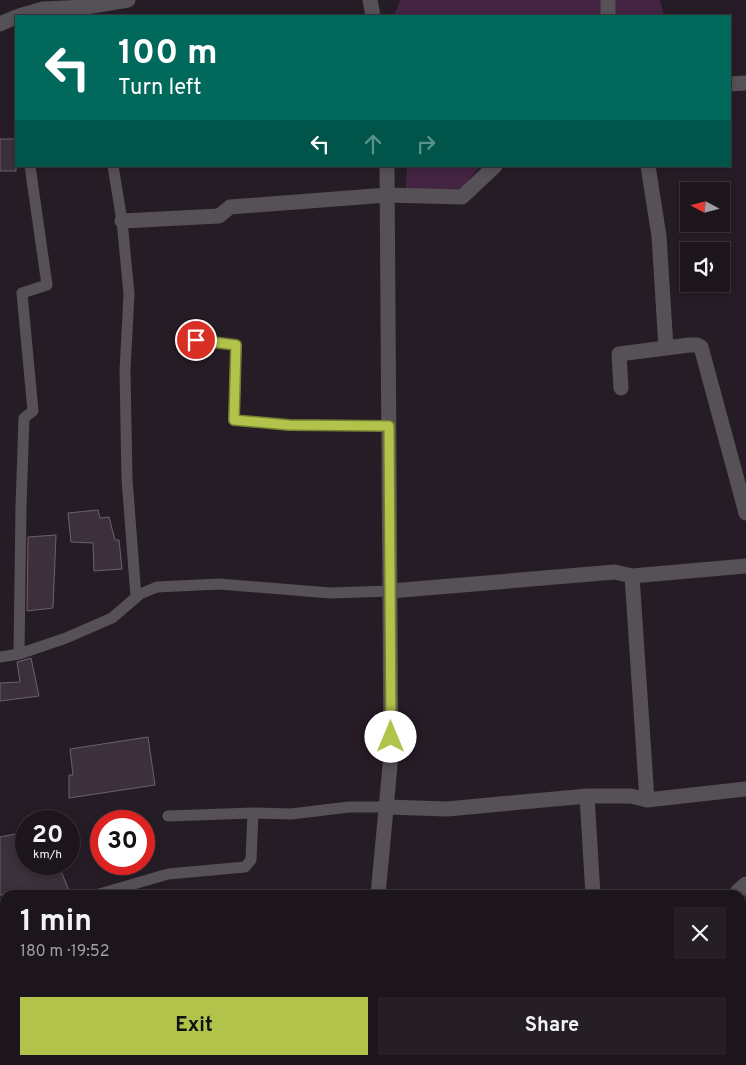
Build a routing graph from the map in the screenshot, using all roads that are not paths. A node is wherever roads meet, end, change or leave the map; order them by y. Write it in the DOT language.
graph roads {
  1 [pos="128,0"];
  2 [pos="370,0"];
  3 [pos="608,0"];
  4 [pos="86,8"];
  5 [pos="25,15"];
  6 [pos="373,15"];
  7 [pos="608,15"];
  8 [pos="15,18"];
  9 [pos="0,24"];
  10 [pos="746,83"];
  11 [pos="731,84"];
  12 [pos="30,167"];
  13 [pos="113,167"];
  14 [pos="387,167"];
  15 [pos="495,167"];
  16 [pos="648,167"];
  17 [pos="387,195"];
  18 [pos="122,221"];
  19 [pos="196,340"];
  20 [pos="666,348"];
  21 [pos="621,388"];
  22 [pos="389,426"];
  23 [pos="746,513"];
  24 [pos="746,566"];
  25 [pos="632,576"];
  26 [pos="391,591"];
  27 [pos="136,597"];
  28 [pos="19,654"];
  29 [pos="0,657"];
  30 [pos="746,789"];
  31 [pos="587,796"];
  32 [pos="647,800"];
  33 [pos="387,806"];
  34 [pos="253,813"];
  35 [pos="168,816"];
  36 [pos="113,890"];
  37 [pos="379,890"];
  38 [pos="593,890"];
  1 -- 4 [label="street"];
  2 -- 6 [label="street"];
  3 -- 7 [label="street"];
  4 -- 5 [label="street"];
  8 -- 9 [label="street"];
  10 -- 11 [label="street"];
  12 -- 28 [label="lane"];
  13 -- 18 [label="lane"];
  14 -- 17 [label="street"];
  15 -- 17 [label="street"];
  16 -- 20 [label="street"];
  17 -- 18 [label="street"];
  17 -- 22 [label="street"];
  18 -- 27 [label="lane"];
  19 -- 22 [label="lane"];
  20 -- 21 [label="street"];
  20 -- 23 [label="street"];
  22 -- 26 [label="street"];
  24 -- 25 [label="street"];
  25 -- 26 [label="street"];
  25 -- 32 [label="street"];
  26 -- 27 [label="lane"];
  26 -- 33 [label="street"];
  27 -- 28 [label="lane"];
  28 -- 29 [label="lane"];
  30 -- 32 [label="street"];
  31 -- 32 [label="street"];
  31 -- 33 [label="street"];
  31 -- 38 [label="street"];
  33 -- 34 [label="lane"];
  33 -- 37 [label="street"];
  34 -- 35 [label="lane"];
  34 -- 36 [label="lane"];
}
